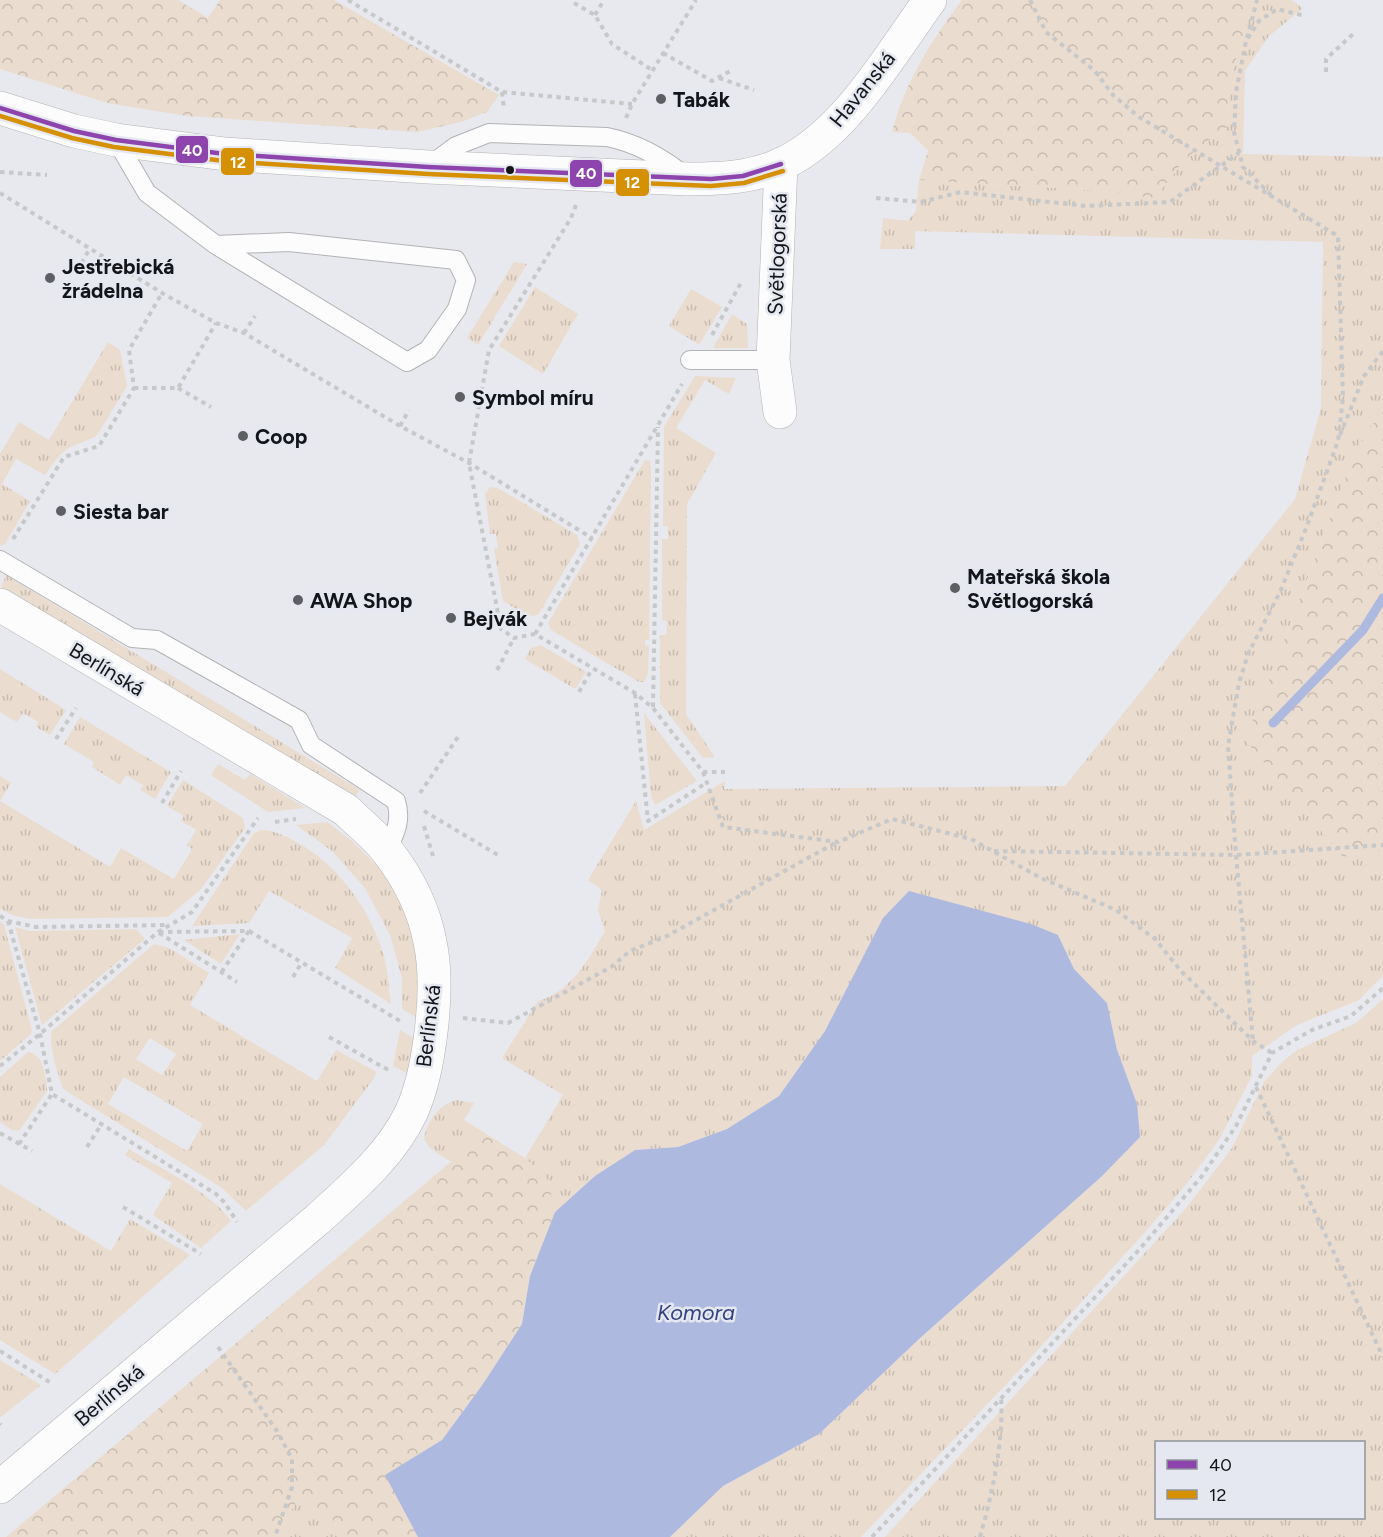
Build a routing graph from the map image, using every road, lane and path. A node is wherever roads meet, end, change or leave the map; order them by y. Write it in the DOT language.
graph roads {
  1 [pos="348,0"];
  2 [pos="604,0"];
  3 [pos="696,0"];
  4 [pos="930,0"];
  5 [pos="1030,0"];
  6 [pos="1257,0"];
  7 [pos="574,3"];
  8 [pos="595,15"];
  9 [pos="1305,16"];
  10 [pos="1354,33"];
  11 [pos="1246,41"];
  12 [pos="663,53"];
  13 [pos="652,70"];
  14 [pos="732,70"];
  15 [pos="1326,72"];
  16 [pos="718,78"];
  17 [pos="754,90"];
  18 [pos="502,92"];
  19 [pos="632,104"];
  20 [pos="0,108"];
  21 [pos="505,114"];
  22 [pos="619,122"];
  23 [pos="116,140"];
  24 [pos="1239,153"];
  25 [pos="781,164"];
  26 [pos="1221,167"];
  27 [pos="0,172"];
  28 [pos="47,175"];
  29 [pos="0,193"];
  30 [pos="579,198"];
  31 [pos="876,198"];
  32 [pos="1276,199"];
  33 [pos="216,245"];
  34 [pos="90,248"];
  35 [pos="77,271"];
  36 [pos="746,274"];
  37 [pos="162,293"];
  38 [pos="255,316"];
  39 [pos="216,323"];
  40 [pos="244,333"];
  41 [pos="710,337"];
  42 [pos="1383,351"];
  43 [pos="690,360"];
  44 [pos="773,360"];
  45 [pos="683,382"];
  46 [pos="134,388"];
  47 [pos="178,388"];
  48 [pos="211,407"];
  49 [pos="409,410"];
  50 [pos="780,412"];
  51 [pos="658,425"];
  52 [pos="400,426"];
  53 [pos="1338,441"];
  54 [pos="469,463"];
  55 [pos="592,538"];
  56 [pos="0,560"];
  57 [pos="0,605"];
  58 [pos="535,634"];
  59 [pos="514,638"];
  60 [pos="592,669"];
  61 [pos="497,670"];
  62 [pos="579,692"];
  63 [pos="635,693"];
  64 [pos="76,708"];
  65 [pos="653,708"];
  66 [pos="460,734"];
  67 [pos="56,739"];
  68 [pos="181,771"];
  69 [pos="703,772"];
  70 [pos="725,772"];
  71 [pos="706,783"];
  72 [pos="396,801"];
  73 [pos="162,803"];
  74 [pos="419,808"];
  75 [pos="258,818"];
  76 [pos="838,842"];
  77 [pos="1383,845"];
  78 [pos="387,851"];
  79 [pos="993,851"];
  80 [pos="498,855"];
  81 [pos="1236,855"];
  82 [pos="0,916"];
  83 [pos="8,921"];
  84 [pos="169,925"];
  85 [pos="249,931"];
  86 [pos="158,932"];
  87 [pos="302,962"];
  88 [pos="221,973"];
  89 [pos="293,977"];
  90 [pos="237,982"];
  91 [pos="1383,988"];
  92 [pos="431,1026"];
  93 [pos="40,1034"];
  94 [pos="329,1036"];
  95 [pos="1254,1041"];
  96 [pos="1272,1053"];
  97 [pos="0,1066"];
  98 [pos="1256,1086"];
  99 [pos="418,1088"];
  100 [pos="51,1094"];
  101 [pos="101,1125"];
  102 [pos="0,1133"];
  103 [pos="19,1144"];
  104 [pos="87,1147"];
  105 [pos="32,1151"];
  106 [pos="123,1207"];
  107 [pos="237,1222"];
  108 [pos="201,1254"];
  109 [pos="198,1319"];
  110 [pos="0,1351"];
  111 [pos="1383,1358"];
  112 [pos="51,1383"];
  113 [pos="1001,1396"];
  114 [pos="0,1487"];
  115 [pos="275,1537"];
  116 [pos="872,1537"];
  117 [pos="980,1537"];
  1 -- 18 [label="path"];
  2 -- 8 [label="path"];
  3 -- 12 [label="path"];
  4 -- 25 [label="street, Havanská"];
  5 -- 26 [label="path"];
  6 -- 11 [label="path"];
  7 -- 8 [label="path"];
  8 -- 13 [label="path"];
  9 -- 11 [label="path"];
  10 -- 15 [label="path"];
  11 -- 24 [label="path"];
  12 -- 13 [label="path"];
  12 -- 16 [label="path"];
  13 -- 19 [label="path"];
  14 -- 16 [label="path"];
  16 -- 17 [label="path"];
  18 -- 19 [label="path"];
  18 -- 21 [label="path"];
  19 -- 22 [label="path"];
  20 -- 23 [label="street, Světlogorská"];
  23 -- 25 [label="street, Světlogorská"];
  23 -- 33 [label="lane"];
  24 -- 26 [label="path"];
  24 -- 32 [label="path"];
  25 -- 44 [label="street, Světlogorská"];
  26 -- 31 [label="path"];
  26 -- 32 [label="path"];
  27 -- 28 [label="path"];
  29 -- 34 [label="path"];
  30 -- 54 [label="path"];
  32 -- 53 [label="path"];
  33 -- 33 [label="lane"];
  34 -- 35 [label="path"];
  34 -- 37 [label="path"];
  36 -- 41 [label="path"];
  37 -- 39 [label="path"];
  37 -- 46 [label="path"];
  38 -- 40 [label="path"];
  39 -- 40 [label="path"];
  39 -- 47 [label="path"];
  40 -- 52 [label="path"];
  42 -- 53 [label="path"];
  43 -- 44 [label="lane"];
  44 -- 50 [label="street, Světlogorská"];
  45 -- 51 [label="path"];
  46 -- 47 [label="path"];
  46 -- 56 [label="path"];
  47 -- 48 [label="path"];
  49 -- 52 [label="path"];
  51 -- 55 [label="path"];
  51 -- 65 [label="path"];
  52 -- 54 [label="path"];
  53 -- 81 [label="path"];
  54 -- 55 [label="path"];
  54 -- 59 [label="path"];
  55 -- 58 [label="path"];
  56 -- 72 [label="lane"];
  57 -- 78 [label="street, Berlínská"];
  58 -- 59 [label="path"];
  58 -- 60 [label="path"];
  59 -- 61 [label="path"];
  60 -- 62 [label="path"];
  60 -- 63 [label="path"];
  63 -- 65 [label="path"];
  63 -- 71 [label="path"];
  64 -- 67 [label="path"];
  65 -- 69 [label="path"];
  66 -- 72 [label="path"];
  68 -- 73 [label="path"];
  69 -- 70 [label="path"];
  69 -- 71 [label="path"];
  71 -- 76 [label="path"];
  72 -- 78 [label="lane"];
  74 -- 80 [label="path"];
  75 -- 84 [label="path"];
  76 -- 79 [label="path"];
  76 -- 92 [label="path"];
  77 -- 81 [label="path"];
  78 -- 92 [label="street, Berlínská"];
  79 -- 81 [label="path"];
  79 -- 95 [label="path"];
  81 -- 95 [label="path"];
  82 -- 83 [label="path"];
  83 -- 84 [label="path"];
  83 -- 93 [label="path"];
  84 -- 86 [label="path"];
  85 -- 86 [label="path"];
  85 -- 87 [label="path"];
  85 -- 88 [label="path"];
  86 -- 88 [label="path"];
  86 -- 93 [label="path"];
  87 -- 89 [label="path"];
  87 -- 92 [label="path"];
  88 -- 90 [label="path"];
  91 -- 96 [label="path"];
  92 -- 99 [label="street, Berlínská"];
  93 -- 97 [label="path"];
  93 -- 100 [label="path"];
  94 -- 99 [label="path"];
  95 -- 96 [label="path"];
  96 -- 98 [label="path"];
  98 -- 111 [label="path"];
  98 -- 113 [label="path"];
  99 -- 109 [label="street, Berlínská"];
  100 -- 101 [label="path"];
  100 -- 103 [label="path"];
  101 -- 104 [label="path"];
  101 -- 107 [label="path"];
  102 -- 103 [label="path"];
  103 -- 105 [label="path"];
  106 -- 108 [label="path"];
  109 -- 114 [label="street, Berlínská"];
  109 -- 115 [label="path"];
  110 -- 112 [label="path"];
  113 -- 116 [label="path"];
  113 -- 117 [label="path"];
}
